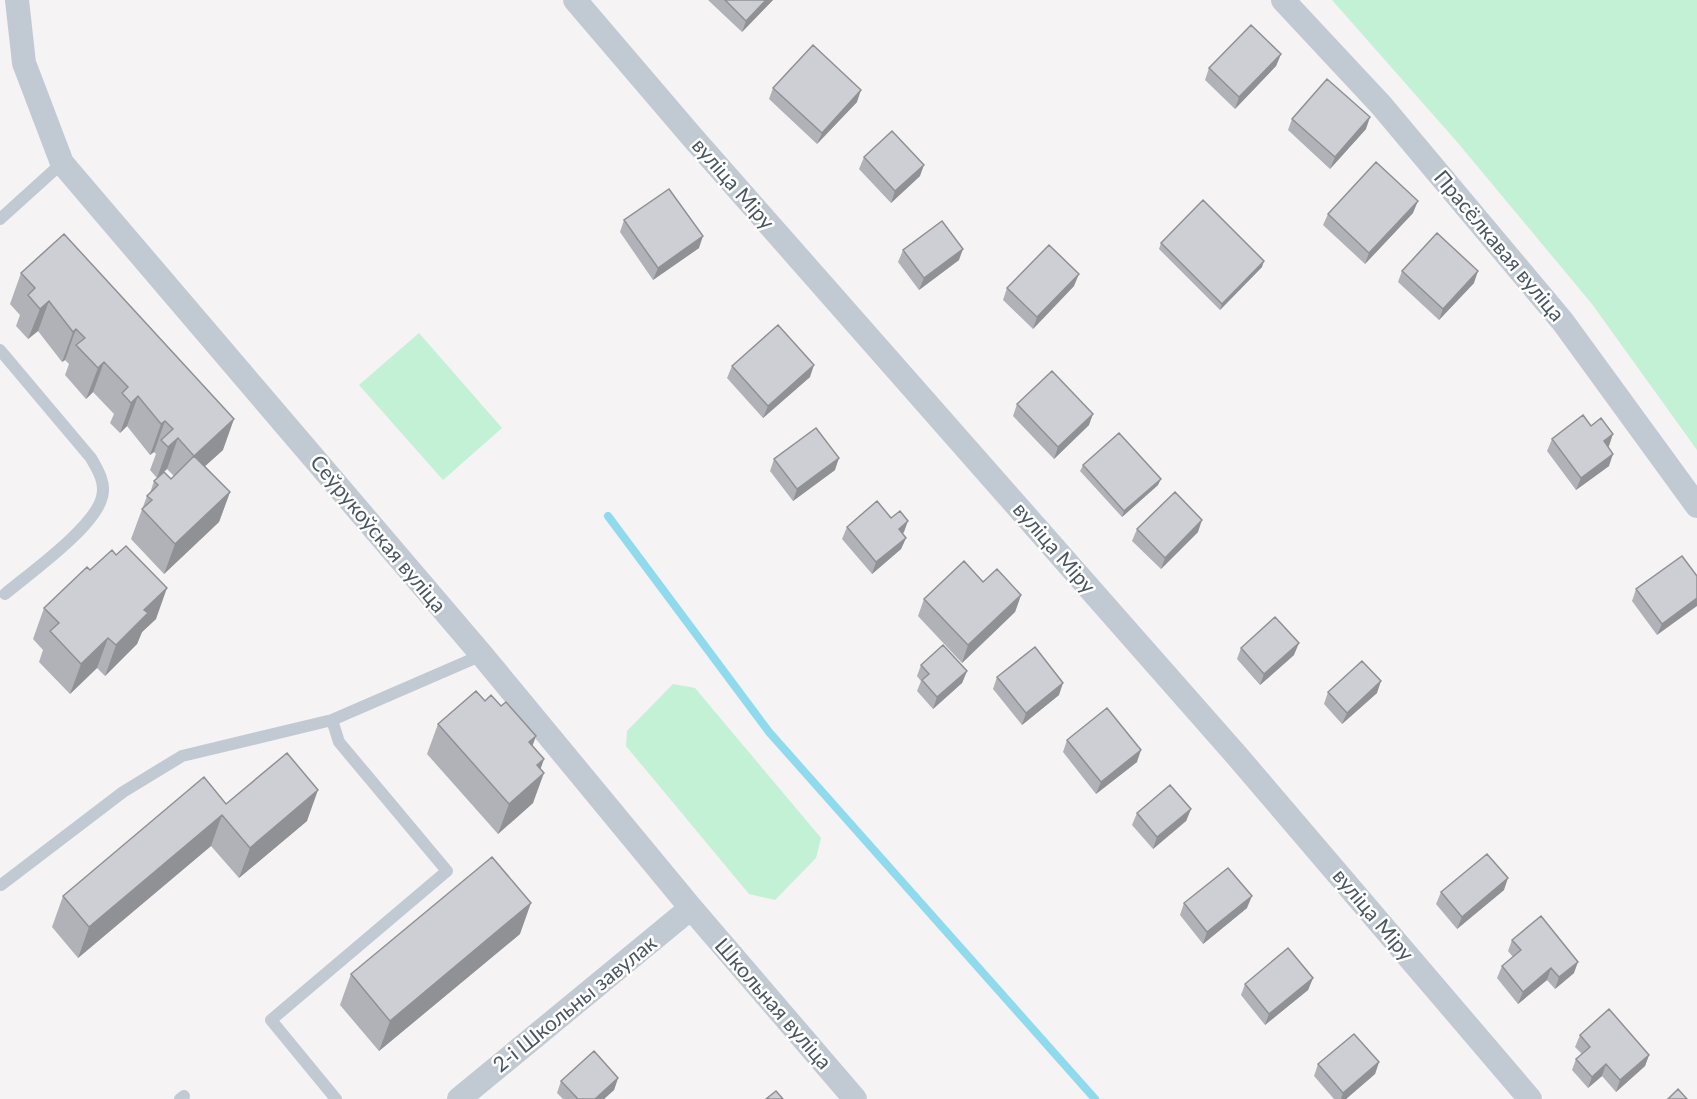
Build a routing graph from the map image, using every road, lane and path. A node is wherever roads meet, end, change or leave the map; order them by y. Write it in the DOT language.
graph roads {
  1 [pos="17,0"];
  2 [pos="575,0"];
  3 [pos="1283,0"];
  4 [pos="62,163"];
  5 [pos="0,219"];
  6 [pos="0,350"];
  7 [pos="1697,506"];
  8 [pos="5,594"];
  9 [pos="482,655"];
  10 [pos="332,720"];
  11 [pos="1,885"];
  12 [pos="691,908"];
  13 [pos="336,1099"];
  14 [pos="459,1099"];
  15 [pos="855,1099"];
  16 [pos="1530,1099"];
  1 -- 4 [label="street, Сеўрукоўская вуліца"];
  2 -- 16 [label="street, вуліца Міру"];
  3 -- 7 [label="street, Прасёлкавая вуліца"];
  4 -- 5 [label="lane"];
  4 -- 9 [label="street, Сеўрукоўская вуліца"];
  6 -- 8 [label="lane"];
  9 -- 10 [label="lane"];
  9 -- 12 [label="street, Сеўрукоўская вуліца"];
  10 -- 11 [label="lane"];
  10 -- 13 [label="lane"];
  12 -- 14 [label="street, 2-і Школьны завулак"];
  12 -- 15 [label="street, Школьная вуліца"];
}
